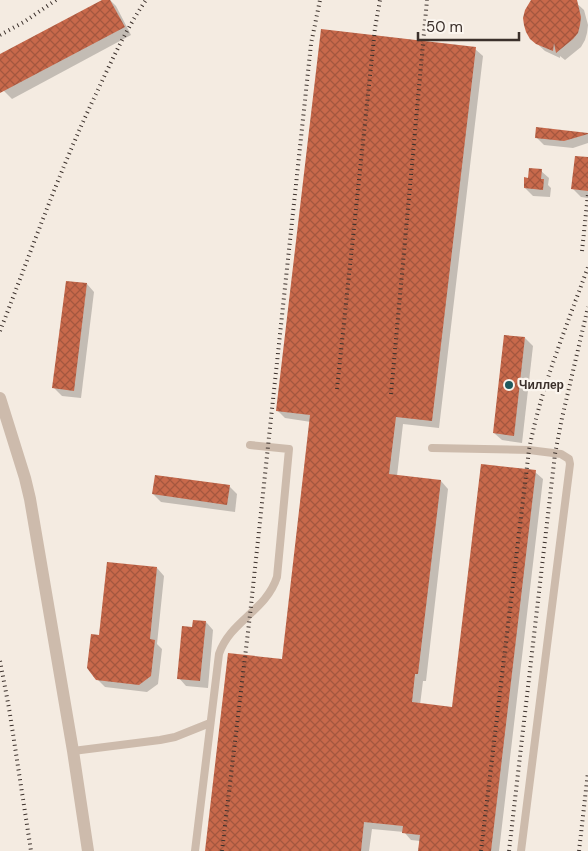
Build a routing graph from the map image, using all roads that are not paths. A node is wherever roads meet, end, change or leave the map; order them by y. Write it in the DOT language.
graph roads {
  1 [pos="0,398"];
  2 [pos="250,445"];
  3 [pos="432,448"];
  4 [pos="210,723"];
  5 [pos="73,751"];
  6 [pos="88,851"];
  7 [pos="195,851"];
  8 [pos="521,851"];
  1 -- 5 [label="street"];
  2 -- 4 [label="lane"];
  3 -- 8 [label="lane"];
  4 -- 5 [label="lane"];
  4 -- 7 [label="lane"];
  5 -- 6 [label="street"];
}
